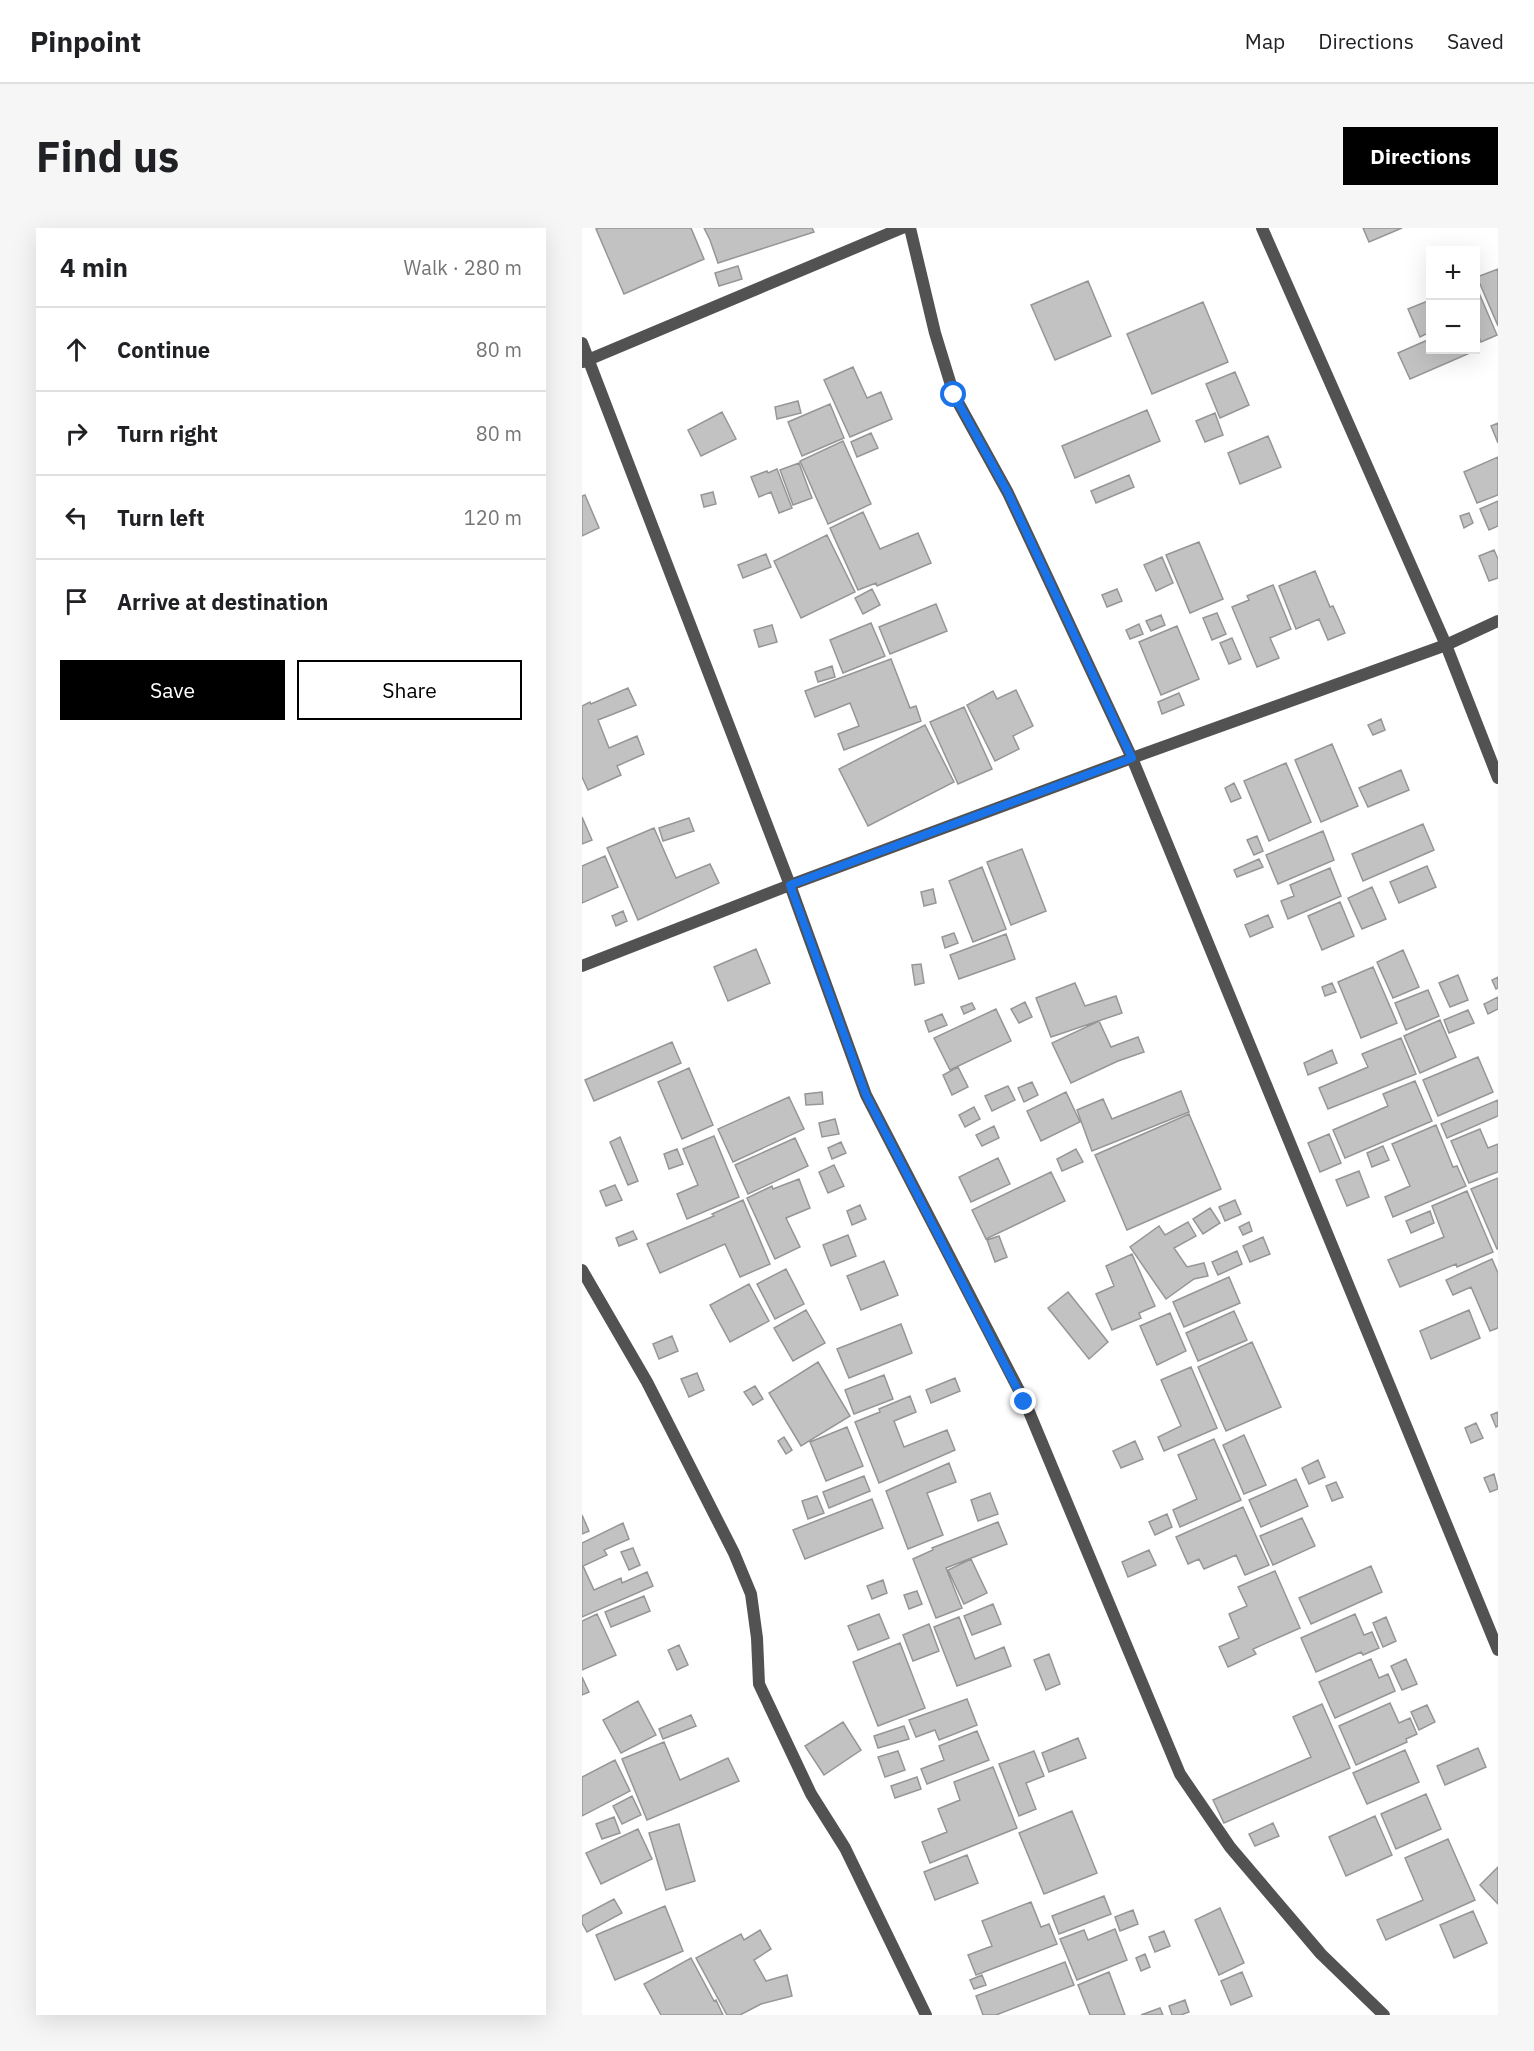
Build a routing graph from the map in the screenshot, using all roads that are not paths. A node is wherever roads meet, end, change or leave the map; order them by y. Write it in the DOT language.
graph roads {
  1 [pos="902,228"];
  2 [pos="910,228"];
  3 [pos="1262,228"];
  4 [pos="582,343"];
  5 [pos="585,361"];
  6 [pos="1498,621"];
  7 [pos="1446,645"];
  8 [pos="1132,758"];
  9 [pos="1498,778"];
  10 [pos="790,885"];
  11 [pos="582,966"];
  12 [pos="582,1270"];
  13 [pos="1498,1650"];
  14 [pos="926,2015"];
  15 [pos="1384,2015"];
  1 -- 5 [label="street"];
  2 -- 8 [label="street"];
  3 -- 7 [label="street"];
  4 -- 5 [label="street"];
  5 -- 10 [label="street"];
  6 -- 7 [label="street"];
  7 -- 8 [label="street"];
  7 -- 9 [label="street"];
  8 -- 10 [label="street"];
  8 -- 13 [label="street"];
  10 -- 11 [label="street"];
  10 -- 15 [label="street"];
  12 -- 14 [label="street"];
}
